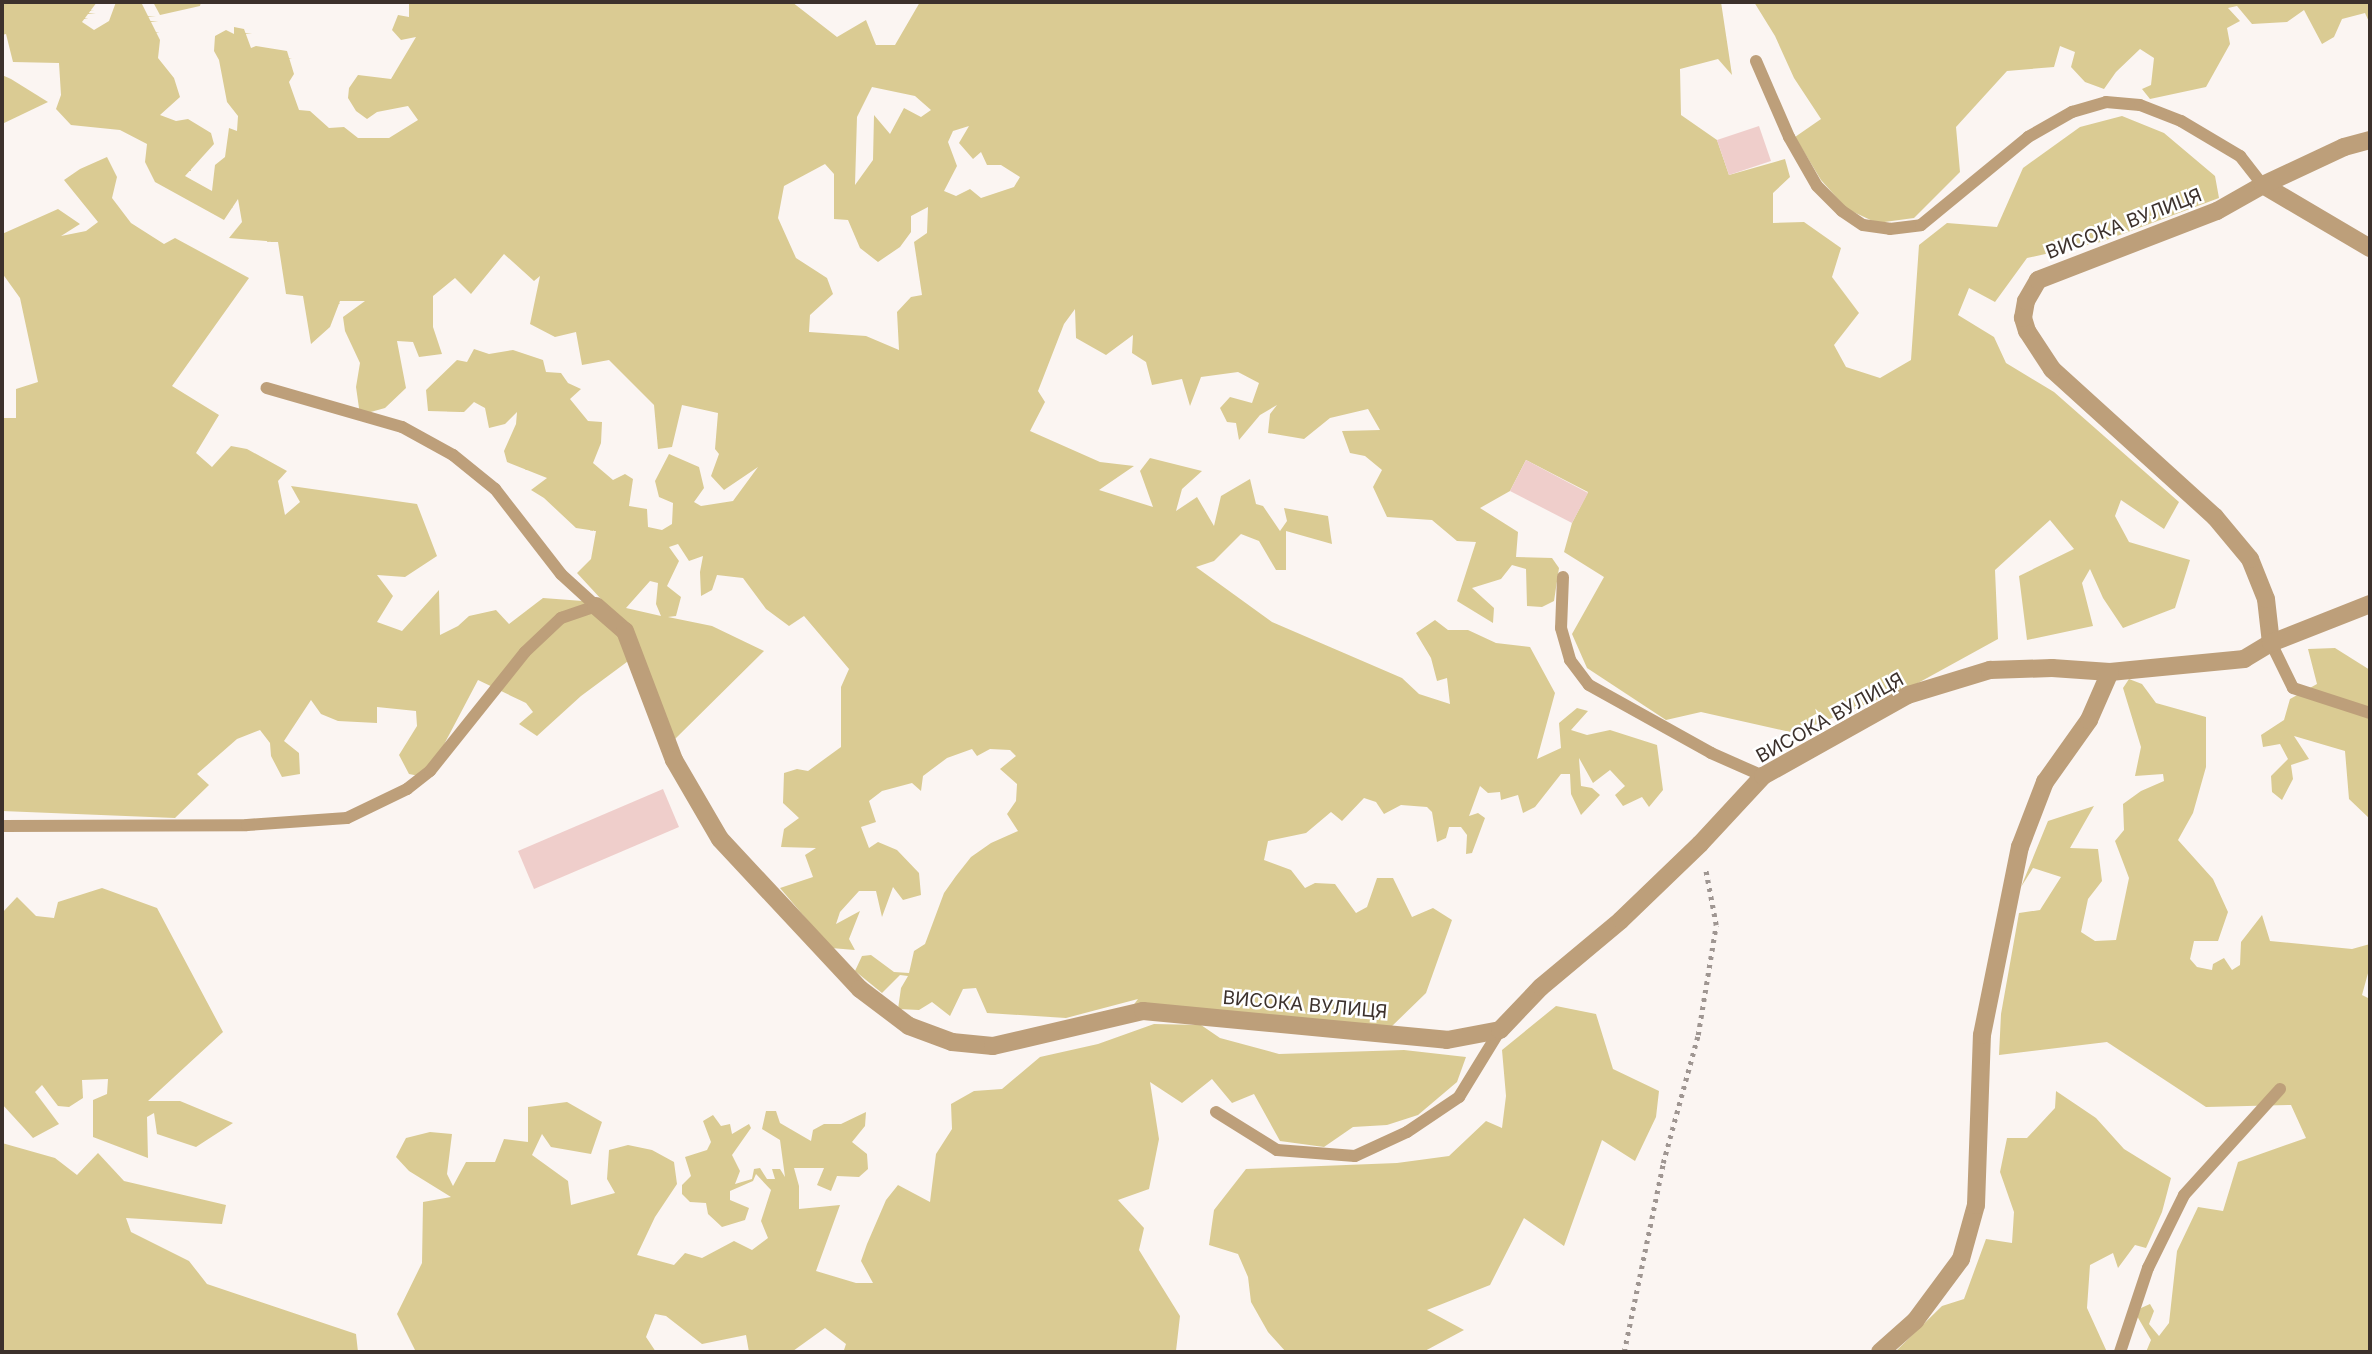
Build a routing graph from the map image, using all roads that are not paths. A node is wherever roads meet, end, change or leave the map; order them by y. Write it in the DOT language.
graph roads {
  1 [pos="1756,61"];
  2 [pos="2370,140"];
  3 [pos="2263,185"];
  4 [pos="2370,248"];
  5 [pos="267,388"];
  6 [pos="1563,578"];
  7 [pos="2370,604"];
  8 [pos="596,607"];
  9 [pos="2271,643"];
  10 [pos="2110,672"];
  11 [pos="2370,713"];
  12 [pos="1763,776"];
  13 [pos="2,826"];
  14 [pos="1500,1030"];
  15 [pos="2280,1089"];
  16 [pos="1216,1112"];
  17 [pos="1880,1352"];
  18 [pos="2120,1352"];
  1 -- 3 [label="lane"];
  2 -- 3 [label="street, ВИСОКА ВУЛИЦЯ"];
  3 -- 4 [label="street"];
  3 -- 9 [label="street, ВИСОКА ВУЛИЦЯ"];
  5 -- 8 [label="lane"];
  6 -- 12 [label="lane"];
  7 -- 9 [label="street, ВИСОКА ВУЛИЦЯ"];
  8 -- 13 [label="lane"];
  8 -- 14 [label="street, ВИСОКА ВУЛИЦЯ"];
  9 -- 10 [label="street, ВИСОКА ВУЛИЦЯ"];
  9 -- 11 [label="lane"];
  10 -- 12 [label="street, ВИСОКА ВУЛИЦЯ"];
  10 -- 17 [label="street"];
  12 -- 14 [label="street, ВИСОКА ВУЛИЦЯ"];
  14 -- 16 [label="lane"];
  15 -- 18 [label="lane"];
}
